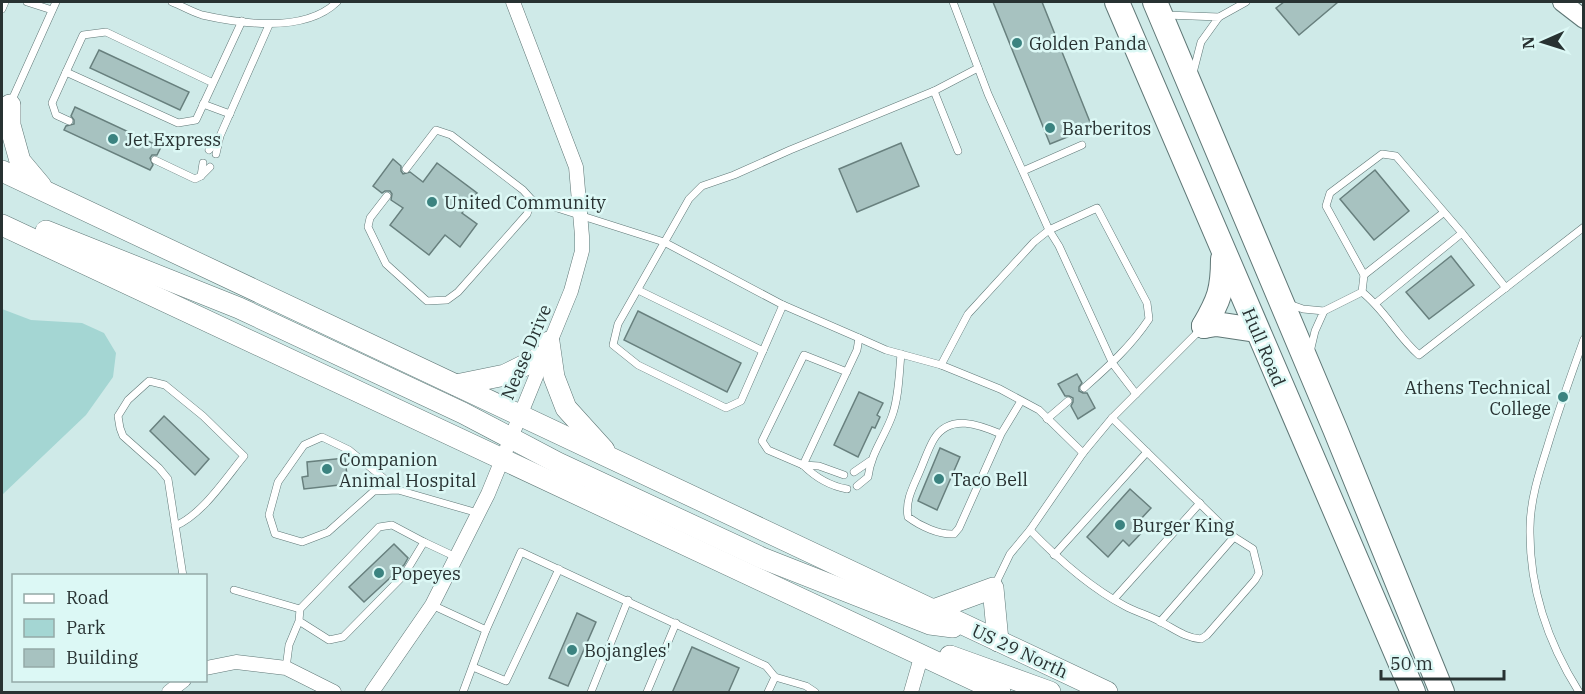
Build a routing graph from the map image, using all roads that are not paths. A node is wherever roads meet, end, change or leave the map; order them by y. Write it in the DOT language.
graph roads {
  1 [pos="5,2"];
  2 [pos="27,2"];
  3 [pos="56,2"];
  4 [pos="172,2"];
  5 [pos="337,2"];
  6 [pos="513,2"];
  7 [pos="953,2"];
  8 [pos="1118,2"];
  9 [pos="1246,2"];
  10 [pos="1562,2"];
  11 [pos="1158,8"];
  12 [pos="2,9"];
  13 [pos="52,10"];
  14 [pos="1219,17"];
  15 [pos="1584,19"];
  16 [pos="242,21"];
  17 [pos="269,25"];
  18 [pos="978,68"];
  19 [pos="66,72"];
  20 [pos="213,83"];
  21 [pos="1190,84"];
  22 [pos="934,91"];
  23 [pos="203,104"];
  24 [pos="6,108"];
  25 [pos="230,114"];
  26 [pos="69,121"];
  27 [pos="220,136"];
  28 [pos="1082,145"];
  29 [pos="208,150"];
  30 [pos="958,151"];
  31 [pos="216,154"];
  32 [pos="155,160"];
  33 [pos="206,165"];
  34 [pos="406,169"];
  35 [pos="2,171"];
  36 [pos="1023,171"];
  37 [pos="48,193"];
  38 [pos="387,196"];
  39 [pos="532,200"];
  40 [pos="1443,213"];
  41 [pos="581,215"];
  42 [pos="2,219"];
  43 [pos="2,225"];
  44 [pos="1584,227"];
  45 [pos="1049,230"];
  46 [pos="1462,233"];
  47 [pos="664,242"];
  48 [pos="1223,251"];
  49 [pos="1364,275"];
  50 [pos="1506,288"];
  51 [pos="638,290"];
  52 [pos="1362,292"];
  53 [pos="1282,301"];
  54 [pos="1376,303"];
  55 [pos="783,305"];
  56 [pos="1324,311"];
  57 [pos="1204,326"];
  58 [pos="859,338"];
  59 [pos="1584,339"];
  60 [pos="1261,341"];
  61 [pos="546,349"];
  62 [pos="763,351"];
  63 [pos="901,354"];
  64 [pos="1307,363"];
  65 [pos="1113,364"];
  66 [pos="941,365"];
  67 [pos="847,372"];
  68 [pos="456,385"];
  69 [pos="1084,388"];
  70 [pos="1136,394"];
  71 [pos="1021,401"];
  72 [pos="1068,401"];
  73 [pos="519,416"];
  74 [pos="1112,418"];
  75 [pos="1047,419"];
  76 [pos="1335,429"];
  77 [pos="1001,434"];
  78 [pos="511,439"];
  79 [pos="1147,452"];
  80 [pos="1083,453"];
  81 [pos="502,460"];
  82 [pos="615,461"];
  83 [pos="870,461"];
  84 [pos="803,465"];
  85 [pos="854,472"];
  86 [pos="844,476"];
  87 [pos="857,486"];
  88 [pos="847,489"];
  89 [pos="398,490"];
  90 [pos="1200,503"];
  91 [pos="478,513"];
  92 [pos="175,526"];
  93 [pos="1030,530"];
  94 [pos="1234,537"];
  95 [pos="424,542"];
  96 [pos="1054,555"];
  97 [pos="456,557"];
  98 [pos="559,569"];
  99 [pos="183,574"];
  100 [pos="993,588"];
  101 [pos="234,590"];
  102 [pos="628,600"];
  103 [pos="1114,600"];
  104 [pos="432,604"];
  105 [pos="300,609"];
  106 [pos="933,610"];
  107 [pos="299,621"];
  108 [pos="1160,622"];
  109 [pos="676,623"];
  110 [pos="486,630"];
  111 [pos="975,630"];
  112 [pos="998,641"];
  113 [pos="1396,651"];
  114 [pos="922,654"];
  115 [pos="473,667"];
  116 [pos="207,668"];
  117 [pos="286,668"];
  118 [pos="775,677"];
  119 [pos="183,682"];
  120 [pos="1442,687"];
  121 [pos="169,693"];
  122 [pos="334,693"];
  123 [pos="372,693"];
  124 [pos="463,693"];
  125 [pos="591,693"];
  126 [pos="647,693"];
  127 [pos="768,693"];
  128 [pos="814,693"];
  129 [pos="911,693"];
  130 [pos="1000,693"];
  131 [pos="1050,693"];
  132 [pos="1107,693"];
  133 [pos="1402,693"];
  134 [pos="1413,693"];
  135 [pos="1579,693"];
  1 -- 12 [label="lane"];
  2 -- 13 [label="lane"];
  3 -- 13 [label="lane"];
  4 -- 16 [label="lane"];
  5 -- 17 [label="lane"];
  6 -- 41 [label="street, Nease Drive"];
  7 -- 18 [label="lane"];
  8 -- 48 [label="highway, Hull Road"];
  9 -- 14 [label="lane"];
  10 -- 15 [label="main road"];
  11 -- 14 [label="lane"];
  11 -- 21 [label="highway, Hull Road"];
  13 -- 24 [label="lane"];
  14 -- 21 [label="lane"];
  16 -- 17 [label="lane"];
  16 -- 20 [label="lane"];
  17 -- 25 [label="lane"];
  18 -- 22 [label="lane"];
  18 -- 36 [label="lane"];
  19 -- 20 [label="lane"];
  19 -- 23 [label="lane"];
  19 -- 26 [label="lane"];
  20 -- 23 [label="lane"];
  21 -- 53 [label="highway, Hull Road"];
  22 -- 30 [label="lane"];
  22 -- 47 [label="lane"];
  23 -- 25 [label="lane"];
  24 -- 37 [label="main road"];
  25 -- 27 [label="lane"];
  27 -- 29 [label="lane"];
  27 -- 31 [label="lane"];
  28 -- 36 [label="lane"];
  32 -- 33 [label="lane"];
  34 -- 39 [label="lane"];
  35 -- 37 [label="main road, US 29 North"];
  36 -- 45 [label="lane"];
  37 -- 68 [label="main road, US 29 North"];
  38 -- 39 [label="lane"];
  39 -- 41 [label="lane"];
  40 -- 46 [label="lane"];
  40 -- 49 [label="lane"];
  40 -- 49 [label="lane"];
  41 -- 47 [label="lane"];
  41 -- 61 [label="street, Nease Drive"];
  42 -- 78 [label="main road"];
  43 -- 81 [label="main road"];
  44 -- 50 [label="lane"];
  45 -- 65 [label="lane"];
  45 -- 65 [label="lane"];
  45 -- 66 [label="lane"];
  46 -- 50 [label="lane"];
  46 -- 54 [label="lane"];
  47 -- 51 [label="lane"];
  47 -- 55 [label="lane"];
  48 -- 57 [label="highway"];
  48 -- 60 [label="highway, Hull Road"];
  49 -- 52 [label="lane"];
  50 -- 54 [label="lane"];
  51 -- 62 [label="lane"];
  51 -- 62 [label="lane"];
  52 -- 54 [label="lane"];
  52 -- 56 [label="lane"];
  53 -- 56 [label="lane"];
  53 -- 64 [label="highway, Hull Road"];
  55 -- 58 [label="lane"];
  55 -- 62 [label="lane"];
  56 -- 64 [label="lane"];
  57 -- 60 [label="highway"];
  57 -- 70 [label="lane"];
  58 -- 63 [label="lane"];
  58 -- 67 [label="lane"];
  59 -- 135 [label="lane"];
  60 -- 76 [label="highway"];
  60 -- 113 [label="highway, Hull Road"];
  61 -- 68 [label="main road"];
  61 -- 73 [label="street, Nease Drive"];
  61 -- 82 [label="main road"];
  63 -- 66 [label="lane"];
  63 -- 83 [label="lane"];
  64 -- 76 [label="highway, Hull Road"];
  65 -- 69 [label="lane"];
  65 -- 70 [label="lane"];
  66 -- 71 [label="lane"];
  67 -- 84 [label="lane"];
  67 -- 84 [label="lane"];
  68 -- 73 [label="main road, US 29 North"];
  70 -- 74 [label="lane"];
  71 -- 75 [label="lane"];
  71 -- 77 [label="lane"];
  72 -- 75 [label="lane"];
  73 -- 78 [label="street, Nease Drive"];
  73 -- 82 [label="main road, US 29 North"];
  74 -- 79 [label="lane"];
  74 -- 80 [label="lane"];
  75 -- 80 [label="lane"];
  76 -- 120 [label="highway, Hull Road"];
  77 -- 77 [label="lane"];
  78 -- 81 [label="street, Nease Drive"];
  78 -- 111 [label="main road"];
  79 -- 90 [label="lane"];
  79 -- 96 [label="lane"];
  80 -- 93 [label="lane"];
  81 -- 91 [label="street, Nease Drive"];
  81 -- 114 [label="main road"];
  82 -- 106 [label="main road, US 29 North"];
  83 -- 85 [label="lane"];
  83 -- 87 [label="lane"];
  84 -- 86 [label="lane"];
  84 -- 88 [label="lane"];
  89 -- 89 [label="lane"];
  89 -- 91 [label="lane"];
  90 -- 94 [label="lane"];
  90 -- 103 [label="lane"];
  91 -- 97 [label="street, Nease Drive"];
  92 -- 92 [label="lane"];
  92 -- 99 [label="lane"];
  93 -- 96 [label="lane"];
  93 -- 100 [label="lane"];
  94 -- 108 [label="lane"];
  94 -- 108 [label="lane"];
  95 -- 97 [label="lane"];
  95 -- 105 [label="lane"];
  95 -- 107 [label="lane"];
  96 -- 103 [label="lane"];
  97 -- 104 [label="street, Nease Drive"];
  98 -- 102 [label="lane"];
  98 -- 110 [label="lane"];
  98 -- 115 [label="lane"];
  100 -- 106 [label="main road"];
  100 -- 112 [label="main road"];
  101 -- 105 [label="lane"];
  102 -- 109 [label="lane"];
  102 -- 125 [label="lane"];
  103 -- 108 [label="lane"];
  104 -- 110 [label="lane"];
  104 -- 123 [label="street, Nease Drive"];
  105 -- 107 [label="lane"];
  106 -- 111 [label="main road, US 29 North"];
  107 -- 117 [label="lane"];
  109 -- 118 [label="lane"];
  109 -- 126 [label="lane"];
  110 -- 115 [label="lane"];
  111 -- 112 [label="main road, US 29 North"];
  112 -- 132 [label="main road, US 29 North"];
  113 -- 133 [label="highway"];
  113 -- 134 [label="highway, Hull Road"];
  114 -- 129 [label="street"];
  114 -- 130 [label="main road"];
  114 -- 131 [label="main road"];
  115 -- 124 [label="lane"];
  116 -- 117 [label="street"];
  117 -- 122 [label="street"];
  118 -- 127 [label="lane"];
  118 -- 128 [label="lane"];
  119 -- 121 [label="street"];
}
